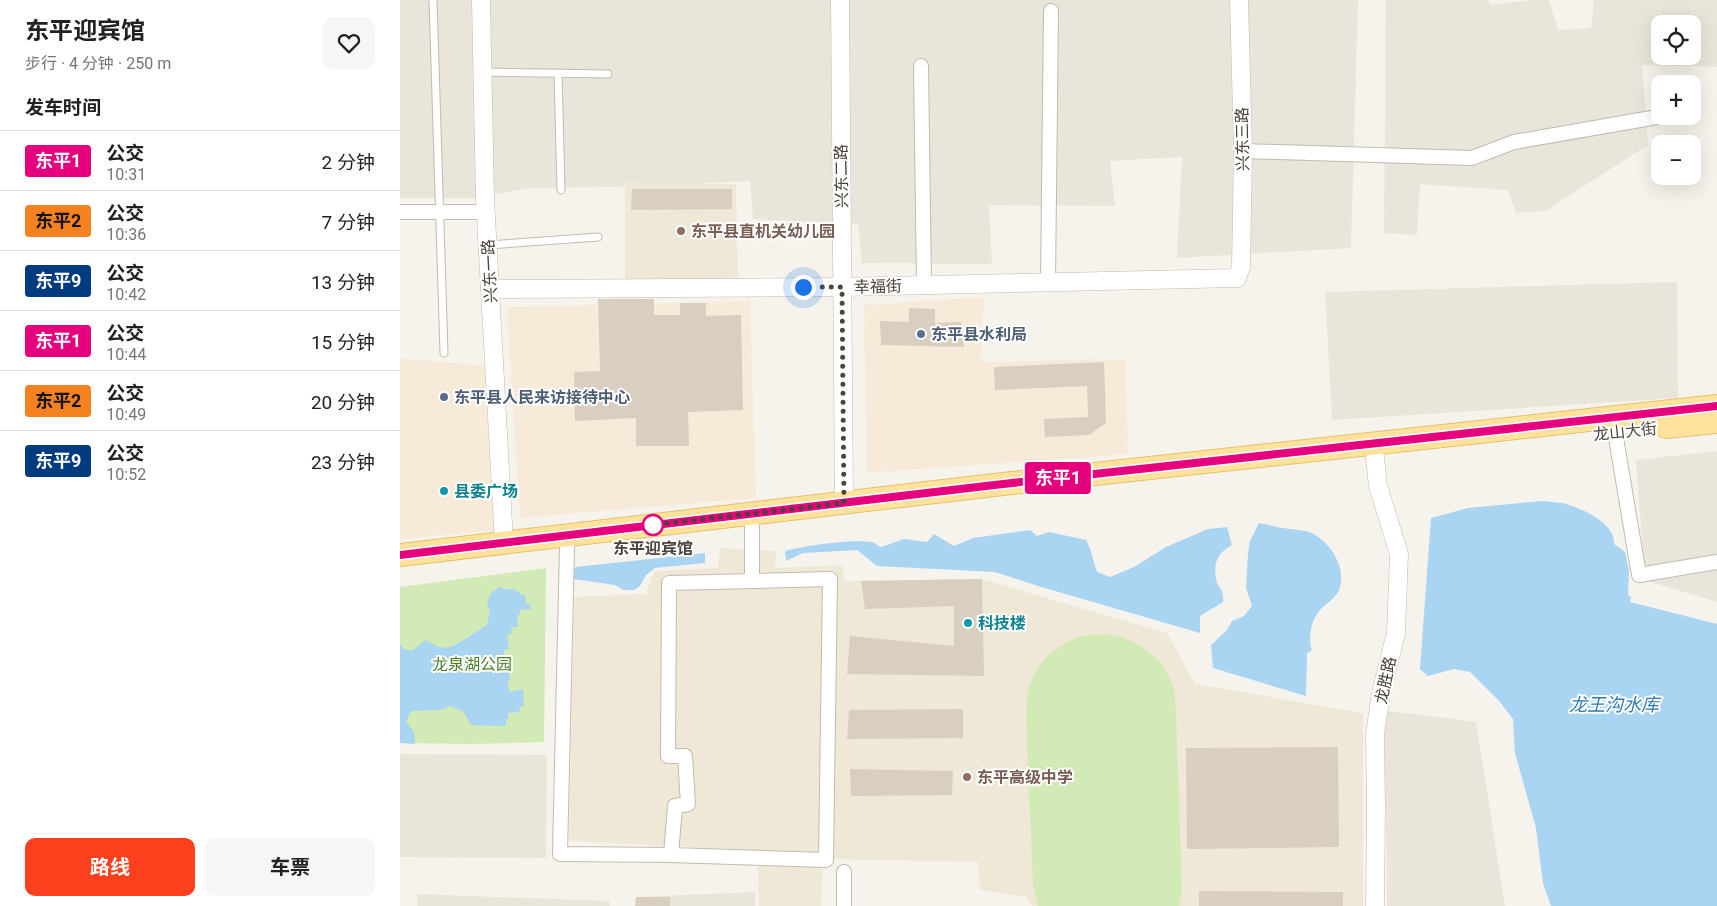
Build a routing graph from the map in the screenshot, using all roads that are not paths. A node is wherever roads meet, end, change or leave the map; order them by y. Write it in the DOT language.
graph roads {
  1 [pos="433,0"];
  2 [pos="481,0"];
  3 [pos="840,0"];
  4 [pos="1239,0"];
  5 [pos="1052,11"];
  6 [pos="921,66"];
  7 [pos="482,72"];
  8 [pos="558,73"];
  9 [pos="608,74"];
  10 [pos="1651,118"];
  11 [pos="1243,151"];
  12 [pos="560,190"];
  13 [pos="400,212"];
  14 [pos="439,212"];
  15 [pos="485,212"];
  16 [pos="598,237"];
  17 [pos="487,245"];
  18 [pos="1237,278"];
  19 [pos="1048,282"];
  20 [pos="924,285"];
  21 [pos="842,287"];
  22 [pos="490,289"];
  23 [pos="444,353"];
  24 [pos="1717,406"];
  25 [pos="1717,422"];
  26 [pos="1615,432"];
  27 [pos="1375,457"];
  28 [pos="844,503"];
  29 [pos="752,524"];
  30 [pos="504,543"];
  31 [pos="567,546"];
  32 [pos="400,555"];
  33 [pos="1717,562"];
  34 [pos="400,566"];
  35 [pos="752,580"];
  36 [pos="671,855"];
  37 [pos="844,872"];
  38 [pos="844,906"];
  39 [pos="1375,906"];
  1 -- 14 [label="lane"];
  2 -- 7 [label="street, 兴东一路"];
  3 -- 21 [label="street, 兴东二路"];
  4 -- 11 [label="street, 兴东三路"];
  5 -- 19 [label="street"];
  6 -- 20 [label="street"];
  7 -- 8 [label="lane"];
  7 -- 15 [label="street, 兴东一路"];
  8 -- 9 [label="lane"];
  8 -- 12 [label="lane"];
  10 -- 11 [label="street"];
  11 -- 18 [label="street, 兴东三路"];
  13 -- 14 [label="street"];
  14 -- 15 [label="street"];
  14 -- 23 [label="lane"];
  15 -- 17 [label="street, 兴东一路"];
  16 -- 17 [label="lane"];
  17 -- 22 [label="street, 兴东一路"];
  18 -- 19 [label="street, 幸福街"];
  19 -- 20 [label="street, 幸福街"];
  20 -- 21 [label="street, 幸福街"];
  21 -- 22 [label="street, 幸福街"];
  21 -- 28 [label="street, 兴东二路"];
  22 -- 30 [label="street, 兴东一路"];
  24 -- 28 [label="main road, 龙山大街"];
  25 -- 26 [label="main road, 龙山大街"];
  26 -- 27 [label="main road, 龙山大街"];
  26 -- 33 [label="street"];
  27 -- 29 [label="main road, 龙山大街"];
  27 -- 39 [label="street, 龙胜路"];
  28 -- 30 [label="main road, 龙山大街"];
  29 -- 31 [label="main road, 龙山大街"];
  29 -- 35 [label="street"];
  30 -- 32 [label="main road, 龙山大街"];
  31 -- 34 [label="main road, 龙山大街"];
  31 -- 36 [label="street"];
  35 -- 36 [label="street"];
  35 -- 36 [label="street"];
  37 -- 38 [label="street"];
}
